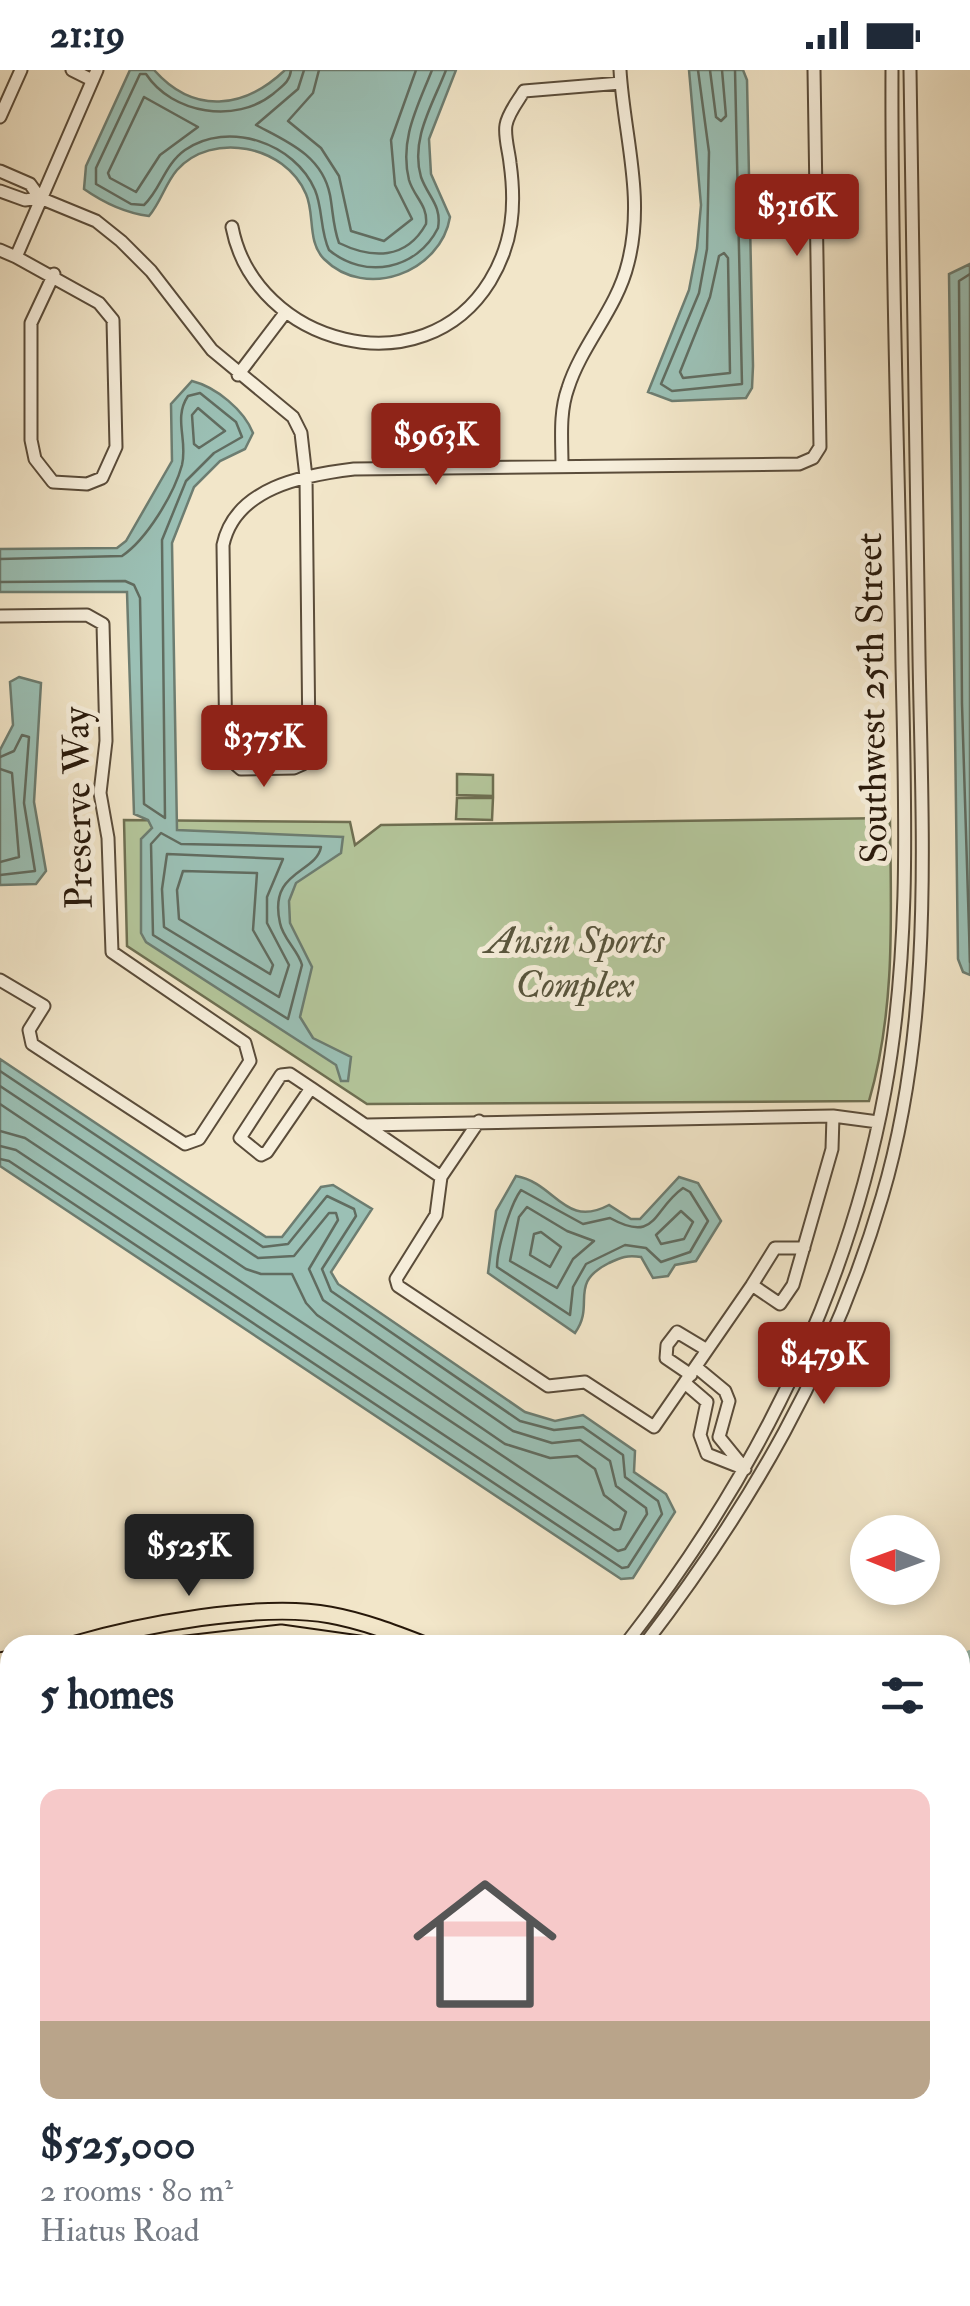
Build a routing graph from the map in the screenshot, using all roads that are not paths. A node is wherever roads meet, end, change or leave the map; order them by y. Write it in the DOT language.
graph roads {
  1 [pos="22,70"];
  2 [pos="72,70"];
  3 [pos="814,70"];
  4 [pos="892,70"];
  5 [pos="910,70"];
  6 [pos="94,75"];
  7 [pos="620,76"];
  8 [pos="0,116"];
  9 [pos="0,171"];
  10 [pos="0,191"];
  11 [pos="40,198"];
  12 [pos="232,227"];
  13 [pos="0,250"];
  14 [pos="16,257"];
  15 [pos="54,274"];
  16 [pos="284,312"];
  17 [pos="238,375"];
  18 [pos="562,465"];
  19 [pos="306,478"];
  20 [pos="0,616"];
  21 [pos="0,980"];
  22 [pos="311,1088"];
  23 [pos="832,1116"];
  24 [pos="479,1120"];
  25 [pos="878,1122"];
  26 [pos="367,1125"];
  27 [pos="441,1177"];
  28 [pos="804,1248"];
  29 [pos="752,1285"];
  30 [pos="707,1350"];
  31 [pos="691,1375"];
  32 [pos="745,1469"];
  33 [pos="225,1616"];
  34 [pos="125,1635"];
  35 [pos="228,1635"];
  36 [pos="260,1635"];
  37 [pos="295,1635"];
  38 [pos="394,1635"];
  39 [pos="632,1635"];
  40 [pos="652,1635"];
  1 -- 8 [label="street"];
  2 -- 6 [label="street"];
  3 -- 18 [label="street"];
  4 -- 25 [label="street, Southwest 25th Street"];
  5 -- 40 [label="street, Southwest 25th Street"];
  6 -- 11 [label="street"];
  7 -- 16 [label="street"];
  7 -- 18 [label="street"];
  9 -- 11 [label="street"];
  10 -- 11 [label="street"];
  11 -- 14 [label="street"];
  11 -- 17 [label="street"];
  12 -- 16 [label="street"];
  13 -- 14 [label="street"];
  14 -- 15 [label="street"];
  15 -- 15 [label="street"];
  16 -- 17 [label="street"];
  17 -- 19 [label="street"];
  18 -- 19 [label="street"];
  19 -- 19 [label="street"];
  20 -- 21 [label="street, Preserve Way"];
  22 -- 22 [label="street"];
  22 -- 26 [label="street"];
  23 -- 24 [label="street"];
  23 -- 25 [label="street"];
  23 -- 28 [label="street"];
  24 -- 26 [label="street"];
  24 -- 27 [label="street"];
  25 -- 32 [label="street, Southwest 25th Street"];
  26 -- 27 [label="street"];
  27 -- 31 [label="street"];
  28 -- 29 [label="street"];
  28 -- 29 [label="street"];
  29 -- 30 [label="street"];
  30 -- 31 [label="street"];
  30 -- 31 [label="street"];
  31 -- 32 [label="street"];
  31 -- 32 [label="street"];
  32 -- 39 [label="street, Southwest 25th Street"];
  33 -- 34 [label="main road"];
  33 -- 35 [label="main road"];
  33 -- 38 [label="main road"];
  36 -- 37 [label="main road"];
}
